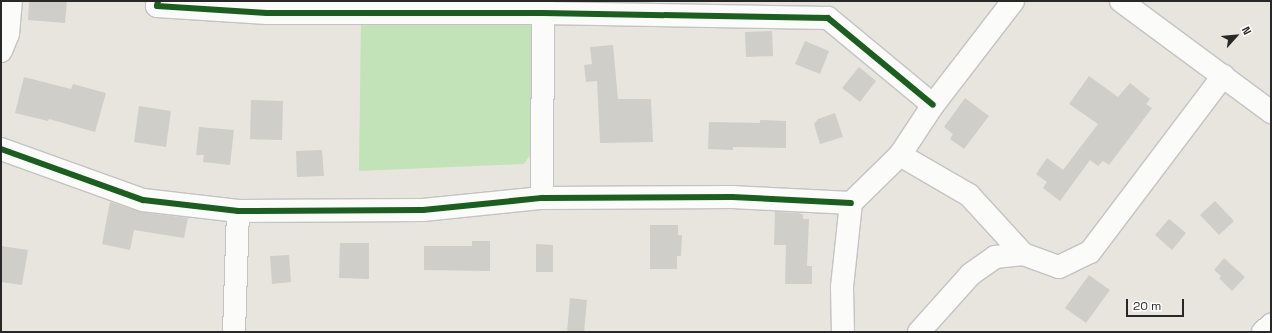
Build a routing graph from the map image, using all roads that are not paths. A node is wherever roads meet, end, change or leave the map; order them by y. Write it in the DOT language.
graph roads {
  1 [pos="11,1"];
  2 [pos="158,1"];
  3 [pos="1013,1"];
  4 [pos="1121,1"];
  5 [pos="543,7"];
  6 [pos="1,51"];
  7 [pos="1224,76"];
  8 [pos="933,105"];
  9 [pos="1271,112"];
  10 [pos="1,149"];
  11 [pos="900,155"];
  12 [pos="542,198"];
  13 [pos="852,203"];
  14 [pos="238,211"];
  15 [pos="1022,254"];
  16 [pos="1271,325"];
  17 [pos="234,332"];
  18 [pos="843,332"];
  19 [pos="919,332"];
  20 [pos="1263,332"];
  1 -- 6 [label="street"];
  2 -- 5 [label="street"];
  3 -- 8 [label="street"];
  4 -- 7 [label="street"];
  5 -- 8 [label="street"];
  5 -- 12 [label="street"];
  7 -- 9 [label="street"];
  7 -- 15 [label="street"];
  8 -- 11 [label="street"];
  10 -- 14 [label="street"];
  11 -- 13 [label="street"];
  11 -- 15 [label="street"];
  12 -- 13 [label="street"];
  12 -- 14 [label="street"];
  13 -- 18 [label="street"];
  14 -- 17 [label="street"];
  15 -- 19 [label="street"];
  16 -- 20 [label="street"];
}
